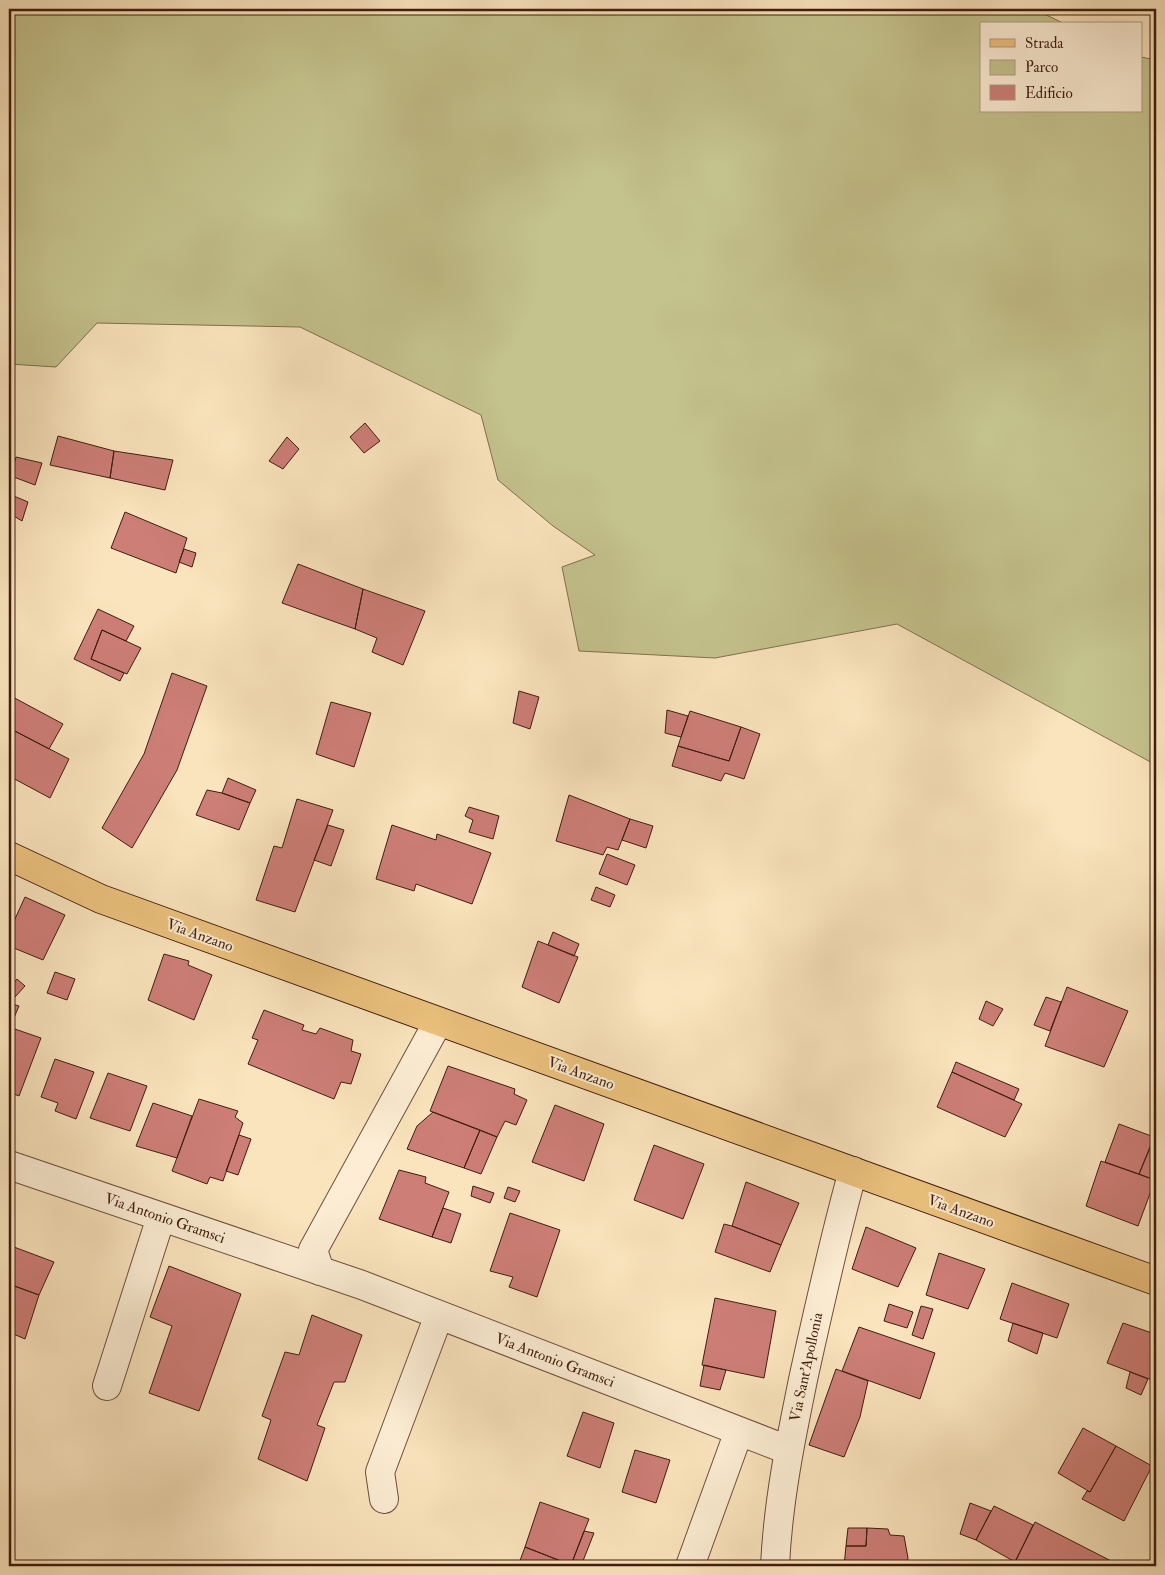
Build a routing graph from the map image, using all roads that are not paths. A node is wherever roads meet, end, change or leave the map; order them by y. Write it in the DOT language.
graph roads {
  1 [pos="9,856"];
  2 [pos="438,1022"];
  3 [pos="9,1165"];
  4 [pos="853,1171"];
  5 [pos="161,1217"];
  6 [pos="320,1271"];
  7 [pos="1156,1281"];
  8 [pos="439,1315"];
  9 [pos="107,1386"];
  10 [pos="739,1431"];
  11 [pos="788,1450"];
  12 [pos="384,1499"];
  13 [pos="690,1566"];
  14 [pos="775,1566"];
  1 -- 2 [label="main road, Via Anzano"];
  2 -- 4 [label="main road, Via Anzano"];
  2 -- 6 [label="street"];
  3 -- 5 [label="street, Via Antonio Gramsci"];
  4 -- 7 [label="main road, Via Anzano"];
  4 -- 11 [label="street, Via Sant'Apollonia"];
  5 -- 6 [label="street, Via Antonio Gramsci"];
  5 -- 9 [label="street"];
  6 -- 8 [label="street, Via Antonio Gramsci"];
  8 -- 10 [label="street, Via Antonio Gramsci"];
  8 -- 12 [label="street"];
  10 -- 11 [label="street, Via Antonio Gramsci"];
  10 -- 13 [label="street"];
  11 -- 14 [label="street, Via Sant'Apollonia"];
}
